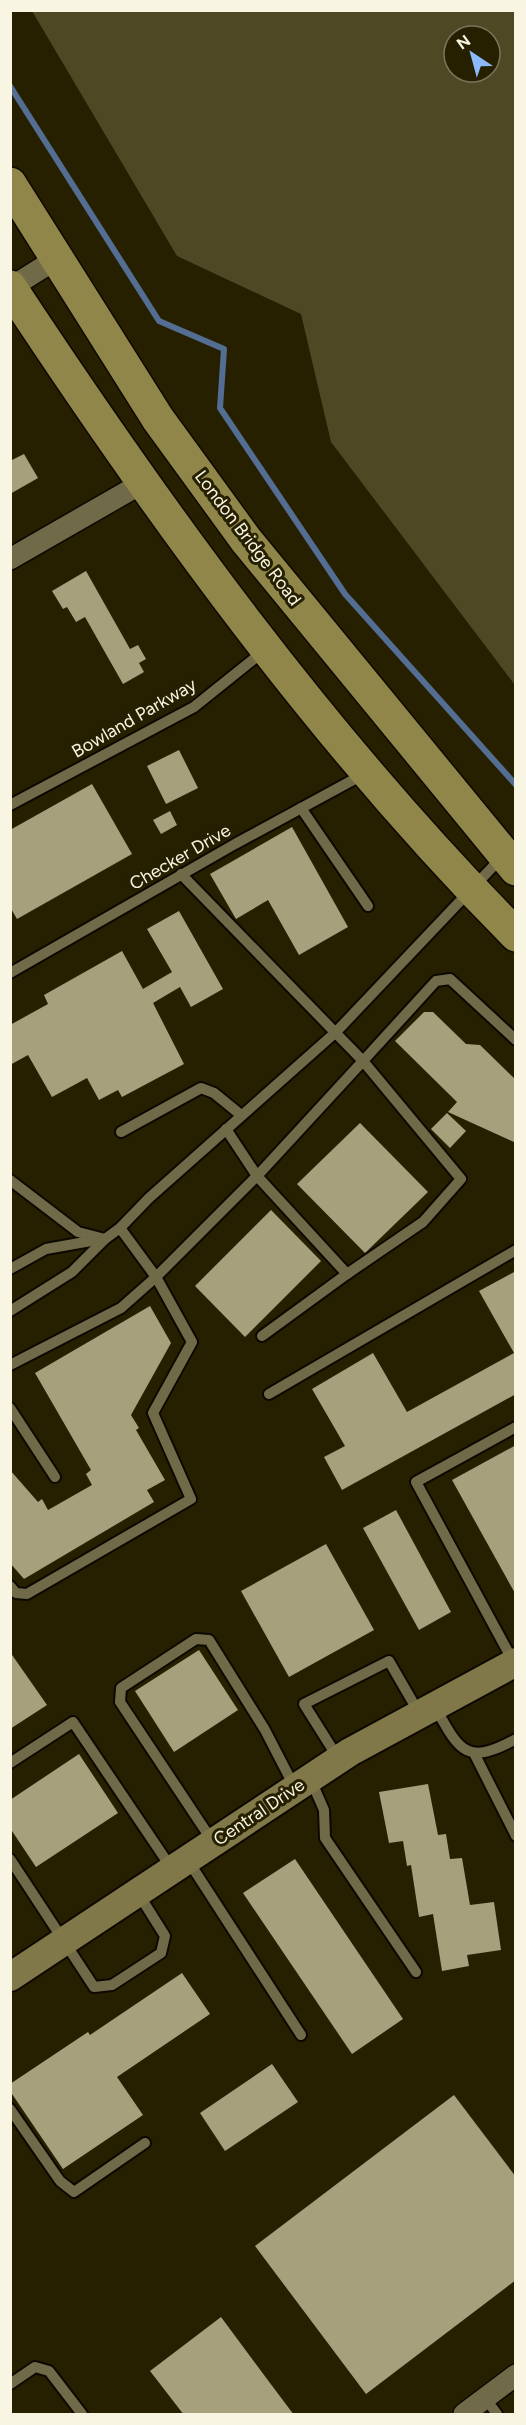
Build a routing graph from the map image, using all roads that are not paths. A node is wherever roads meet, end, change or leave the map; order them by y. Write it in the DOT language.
graph roads {
  1 [pos="10,184"];
  2 [pos="56,259"];
  3 [pos="11,288"];
  4 [pos="144,482"];
  5 [pos="10,558"];
  6 [pos="267,648"];
  7 [pos="367,772"];
  8 [pos="10,805"];
  9 [pos="301,808"];
  10 [pos="509,862"];
  11 [pos="181,874"];
  12 [pos="472,890"];
  13 [pos="368,906"];
  14 [pos="516,935"];
  15 [pos="10,973"];
  16 [pos="336,1032"];
  17 [pos="516,1040"];
  18 [pos="363,1061"];
  19 [pos="241,1115"];
  20 [pos="226,1129"];
  21 [pos="122,1132"];
  22 [pos="257,1176"];
  23 [pos="10,1180"];
  24 [pos="120,1228"];
  25 [pos="105,1239"];
  26 [pos="516,1250"];
  27 [pos="10,1269"];
  28 [pos="347,1274"];
  29 [pos="156,1276"];
  30 [pos="10,1311"];
  31 [pos="262,1336"];
  32 [pos="10,1365"];
  33 [pos="269,1394"];
  34 [pos="10,1408"];
  35 [pos="516,1427"];
  36 [pos="55,1477"];
  37 [pos="10,1586"];
  38 [pos="514,1662"];
  39 [pos="427,1709"];
  40 [pos="516,1739"];
  41 [pos="474,1753"];
  42 [pos="339,1759"];
  43 [pos="10,1763"];
  44 [pos="302,1783"];
  45 [pos="516,1836"];
  46 [pos="213,1842"];
  47 [pos="10,1858"];
  48 [pos="179,1865"];
  49 [pos="137,1892"];
  50 [pos="65,1941"];
  51 [pos="416,1972"];
  52 [pos="10,1977"];
  53 [pos="301,2035"];
  54 [pos="10,2109"];
  55 [pos="146,2143"];
  56 [pos="516,2375"];
  57 [pos="10,2384"];
  58 [pos="491,2406"];
  59 [pos="82,2415"];
  60 [pos="464,2415"];
  1 -- 2 [label="main road, London Bridge Road"];
  2 -- 3 [label="street"];
  2 -- 10 [label="main road, London Bridge Road"];
  3 -- 4 [label="main road"];
  4 -- 5 [label="street"];
  4 -- 6 [label="main road"];
  6 -- 7 [label="main road"];
  6 -- 8 [label="lane, Bowland Parkway"];
  7 -- 9 [label="lane, Checker Drive"];
  7 -- 12 [label="main road"];
  9 -- 11 [label="lane, Checker Drive"];
  9 -- 13 [label="lane"];
  10 -- 12 [label="lane"];
  11 -- 15 [label="lane, Checker Drive"];
  11 -- 16 [label="lane"];
  12 -- 14 [label="main road"];
  12 -- 16 [label="lane"];
  16 -- 18 [label="lane"];
  16 -- 19 [label="lane"];
  17 -- 18 [label="lane"];
  18 -- 22 [label="lane"];
  18 -- 28 [label="lane"];
  19 -- 20 [label="lane"];
  19 -- 21 [label="lane"];
  20 -- 22 [label="lane"];
  20 -- 24 [label="lane"];
  22 -- 28 [label="lane"];
  22 -- 29 [label="lane"];
  23 -- 25 [label="lane"];
  24 -- 25 [label="lane"];
  24 -- 29 [label="lane"];
  25 -- 27 [label="lane"];
  25 -- 30 [label="lane"];
  26 -- 33 [label="lane"];
  28 -- 31 [label="lane"];
  29 -- 32 [label="lane"];
  29 -- 37 [label="lane"];
  34 -- 36 [label="lane"];
  35 -- 38 [label="lane"];
  38 -- 39 [label="street, Central Drive"];
  39 -- 41 [label="lane"];
  39 -- 42 [label="street, Central Drive"];
  39 -- 42 [label="lane"];
  40 -- 41 [label="lane"];
  41 -- 45 [label="lane"];
  42 -- 44 [label="street, Central Drive"];
  43 -- 48 [label="lane"];
  44 -- 46 [label="street, Central Drive"];
  44 -- 46 [label="lane"];
  44 -- 51 [label="lane"];
  46 -- 48 [label="street, Central Drive"];
  47 -- 50 [label="lane"];
  48 -- 49 [label="street, Central Drive"];
  48 -- 53 [label="lane"];
  49 -- 50 [label="street, Central Drive"];
  49 -- 50 [label="lane"];
  50 -- 52 [label="street, Central Drive"];
  54 -- 55 [label="lane"];
  56 -- 58 [label="street"];
  57 -- 59 [label="lane"];
  58 -- 60 [label="street"];
}
